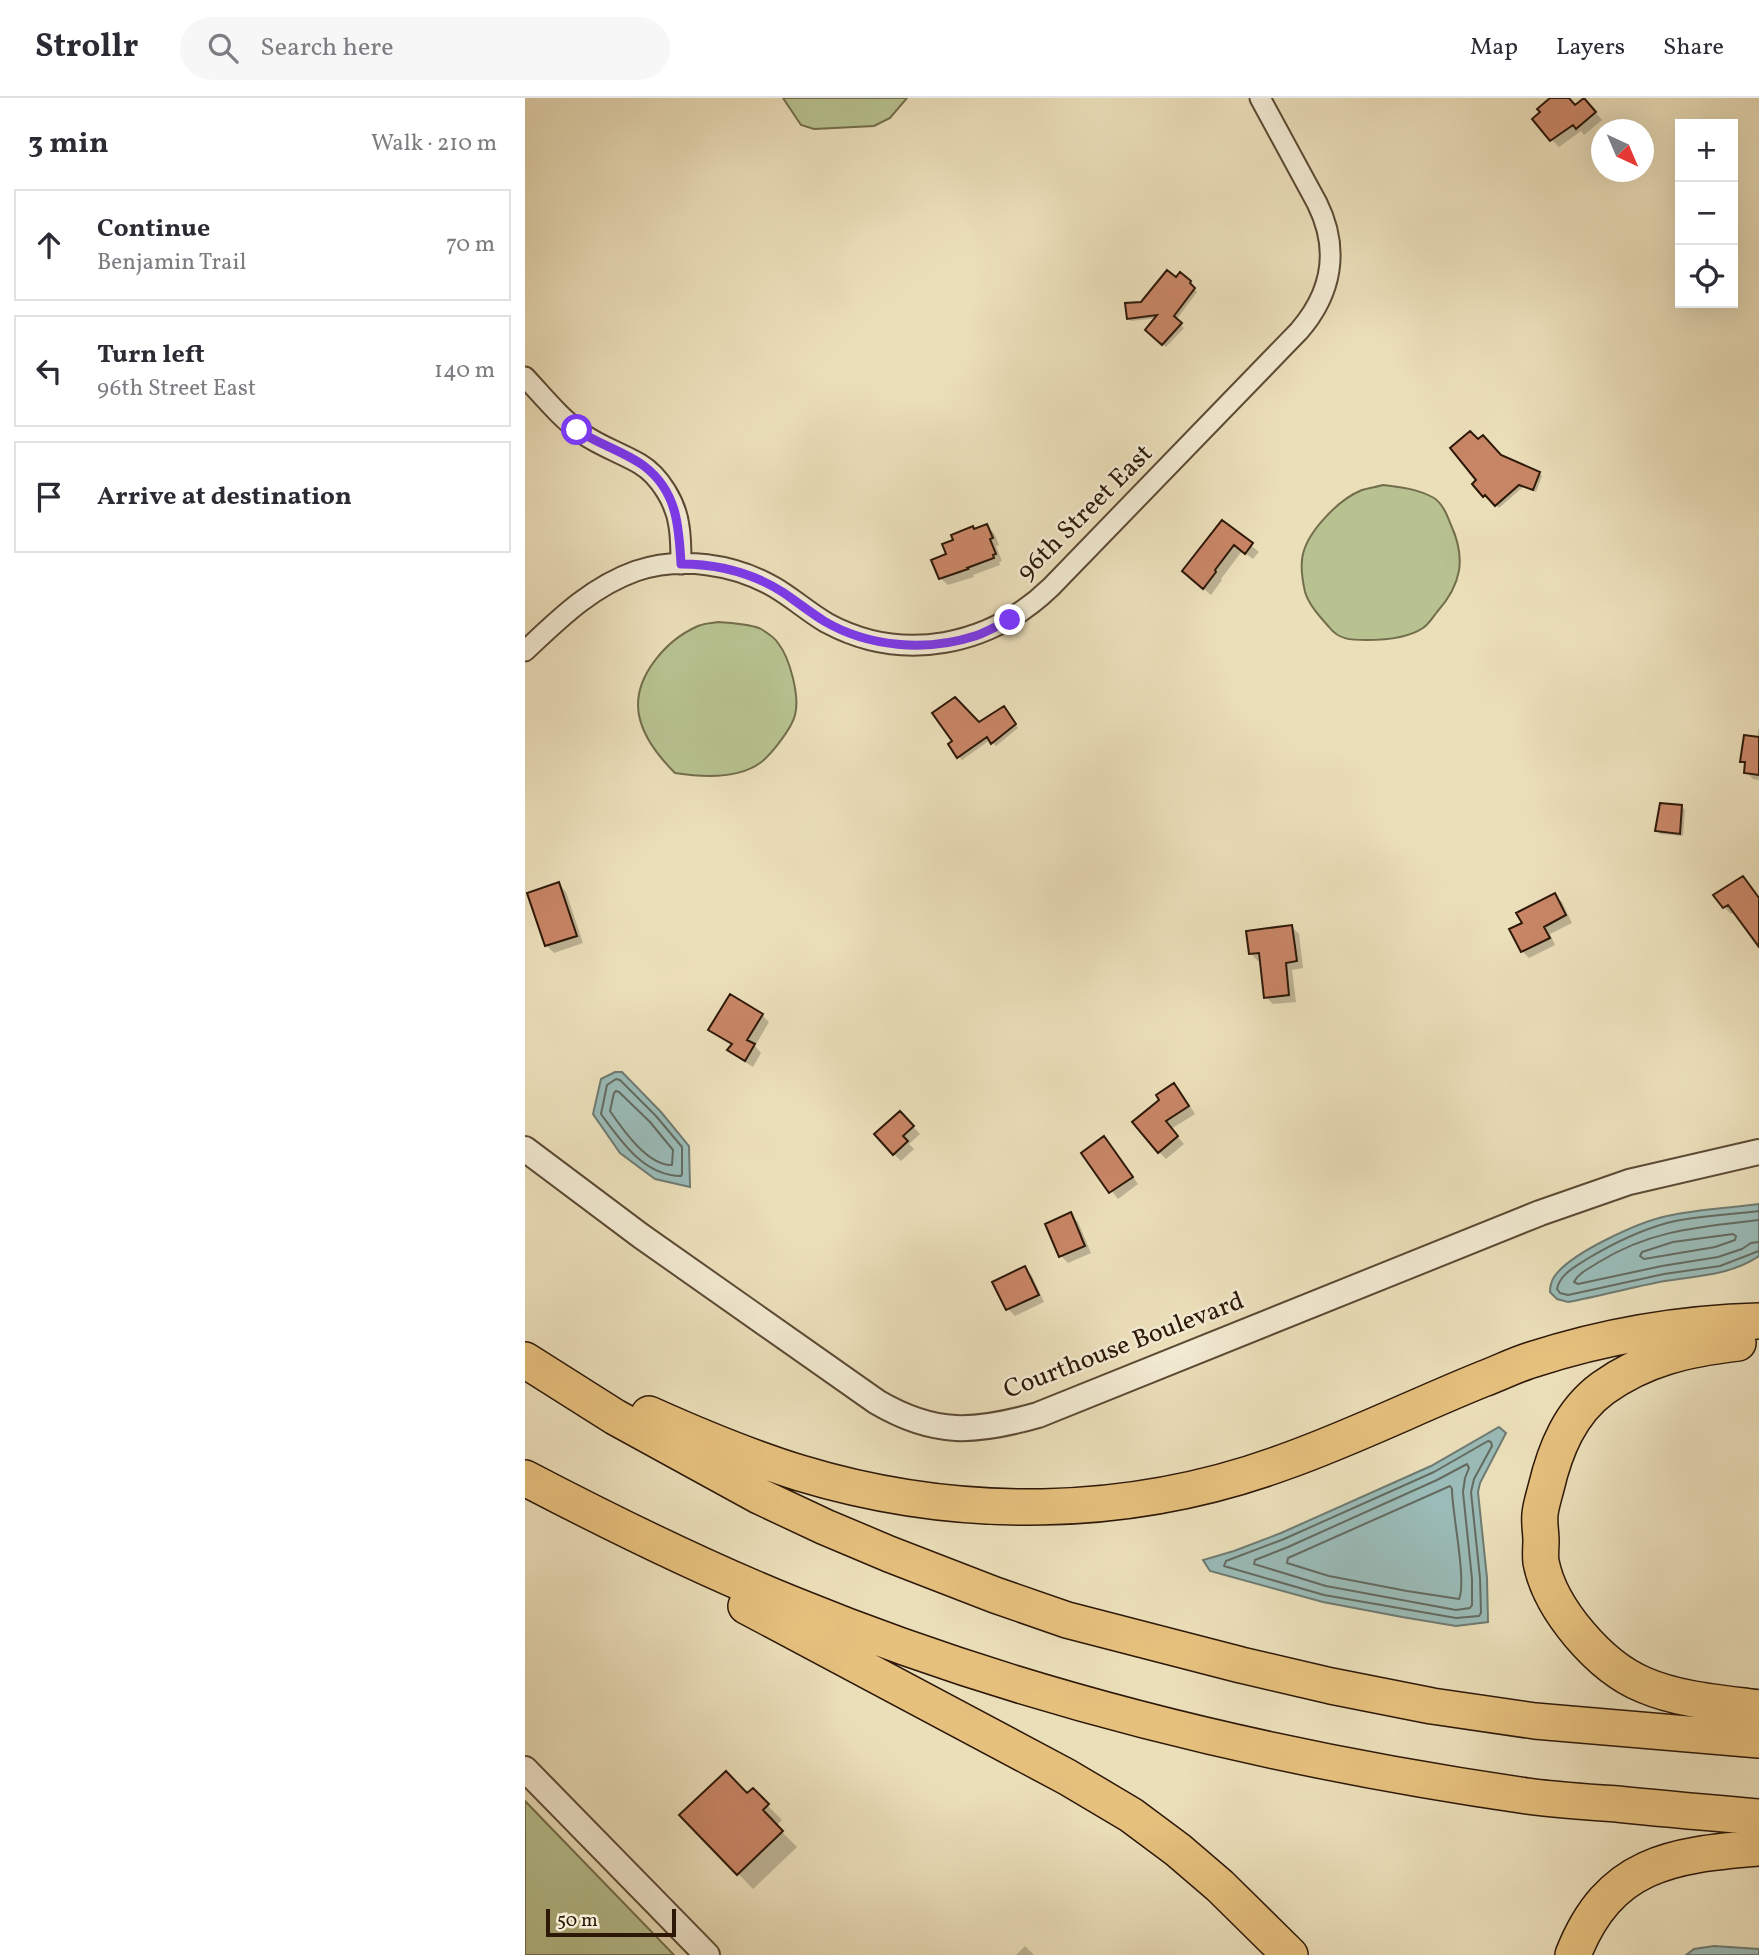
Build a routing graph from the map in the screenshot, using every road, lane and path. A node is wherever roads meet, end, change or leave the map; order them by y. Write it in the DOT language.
graph roads {
  1 [pos="1259,98"];
  2 [pos="525,377"];
  3 [pos="681,564"];
  4 [pos="525,651"];
  5 [pos="525,1149"];
  6 [pos="1759,1152"];
  7 [pos="1759,1321"];
  8 [pos="1759,1342"];
  9 [pos="525,1351"];
  10 [pos="525,1360"];
  11 [pos="525,1478"];
  12 [pos="1759,1708"];
  13 [pos="1759,1740"];
  14 [pos="525,1769"];
  15 [pos="1759,1817"];
  16 [pos="1759,1849"];
  17 [pos="706,1955"];
  18 [pos="1290,1955"];
  19 [pos="1573,1955"];
  1 -- 3 [label="street, 96th Street East"];
  2 -- 3 [label="street"];
  3 -- 4 [label="street, 96th Street East"];
  5 -- 6 [label="street, Courthouse Boulevard"];
  7 -- 9 [label="highway"];
  8 -- 12 [label="highway"];
  10 -- 13 [label="highway"];
  11 -- 15 [label="highway"];
  11 -- 18 [label="highway"];
  14 -- 17 [label="street"];
  16 -- 19 [label="highway"];
}
